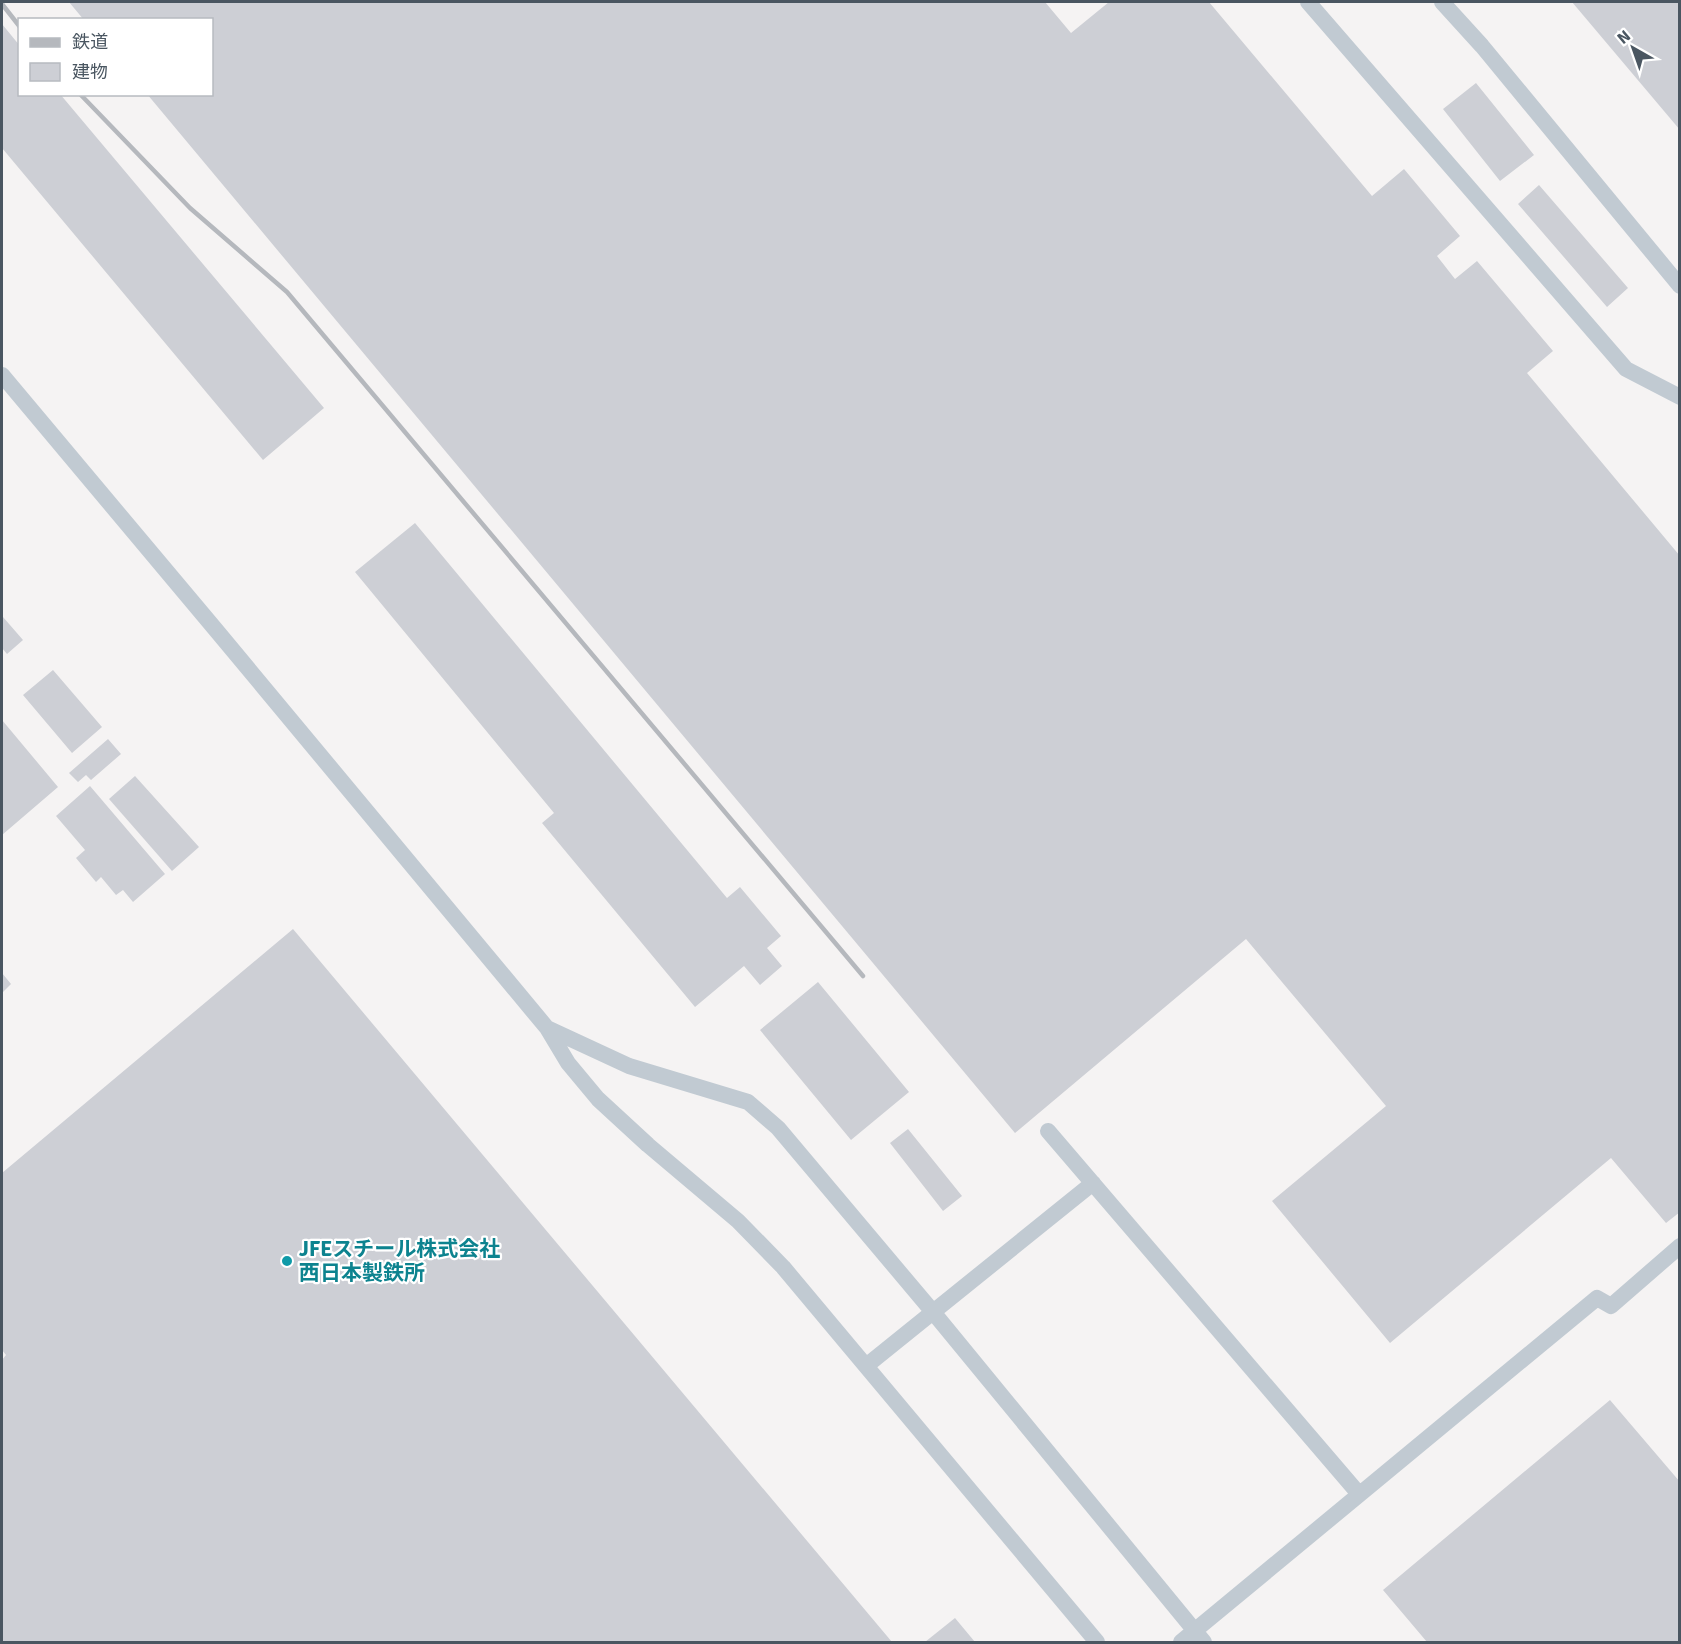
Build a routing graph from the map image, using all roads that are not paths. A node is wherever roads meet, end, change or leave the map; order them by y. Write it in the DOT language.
graph roads {
  1 [pos="1308,2"];
  2 [pos="1442,2"];
  3 [pos="1680,286"];
  4 [pos="2,375"];
  5 [pos="1680,397"];
  6 [pos="547,1028"];
  7 [pos="1048,1131"];
  8 [pos="1093,1183"];
  9 [pos="1680,1246"];
  10 [pos="933,1312"];
  11 [pos="866,1366"];
  12 [pos="1359,1494"];
  13 [pos="1199,1637"];
  14 [pos="1097,1642"];
  15 [pos="1181,1642"];
  1 -- 5 [label="lane"];
  2 -- 3 [label="lane"];
  4 -- 6 [label="lane"];
  6 -- 10 [label="lane"];
  6 -- 11 [label="lane"];
  7 -- 8 [label="lane"];
  8 -- 10 [label="lane"];
  8 -- 12 [label="lane"];
  9 -- 12 [label="lane"];
  10 -- 11 [label="lane"];
  10 -- 13 [label="lane"];
  11 -- 14 [label="lane"];
  12 -- 13 [label="lane"];
  13 -- 15 [label="lane"];
}
